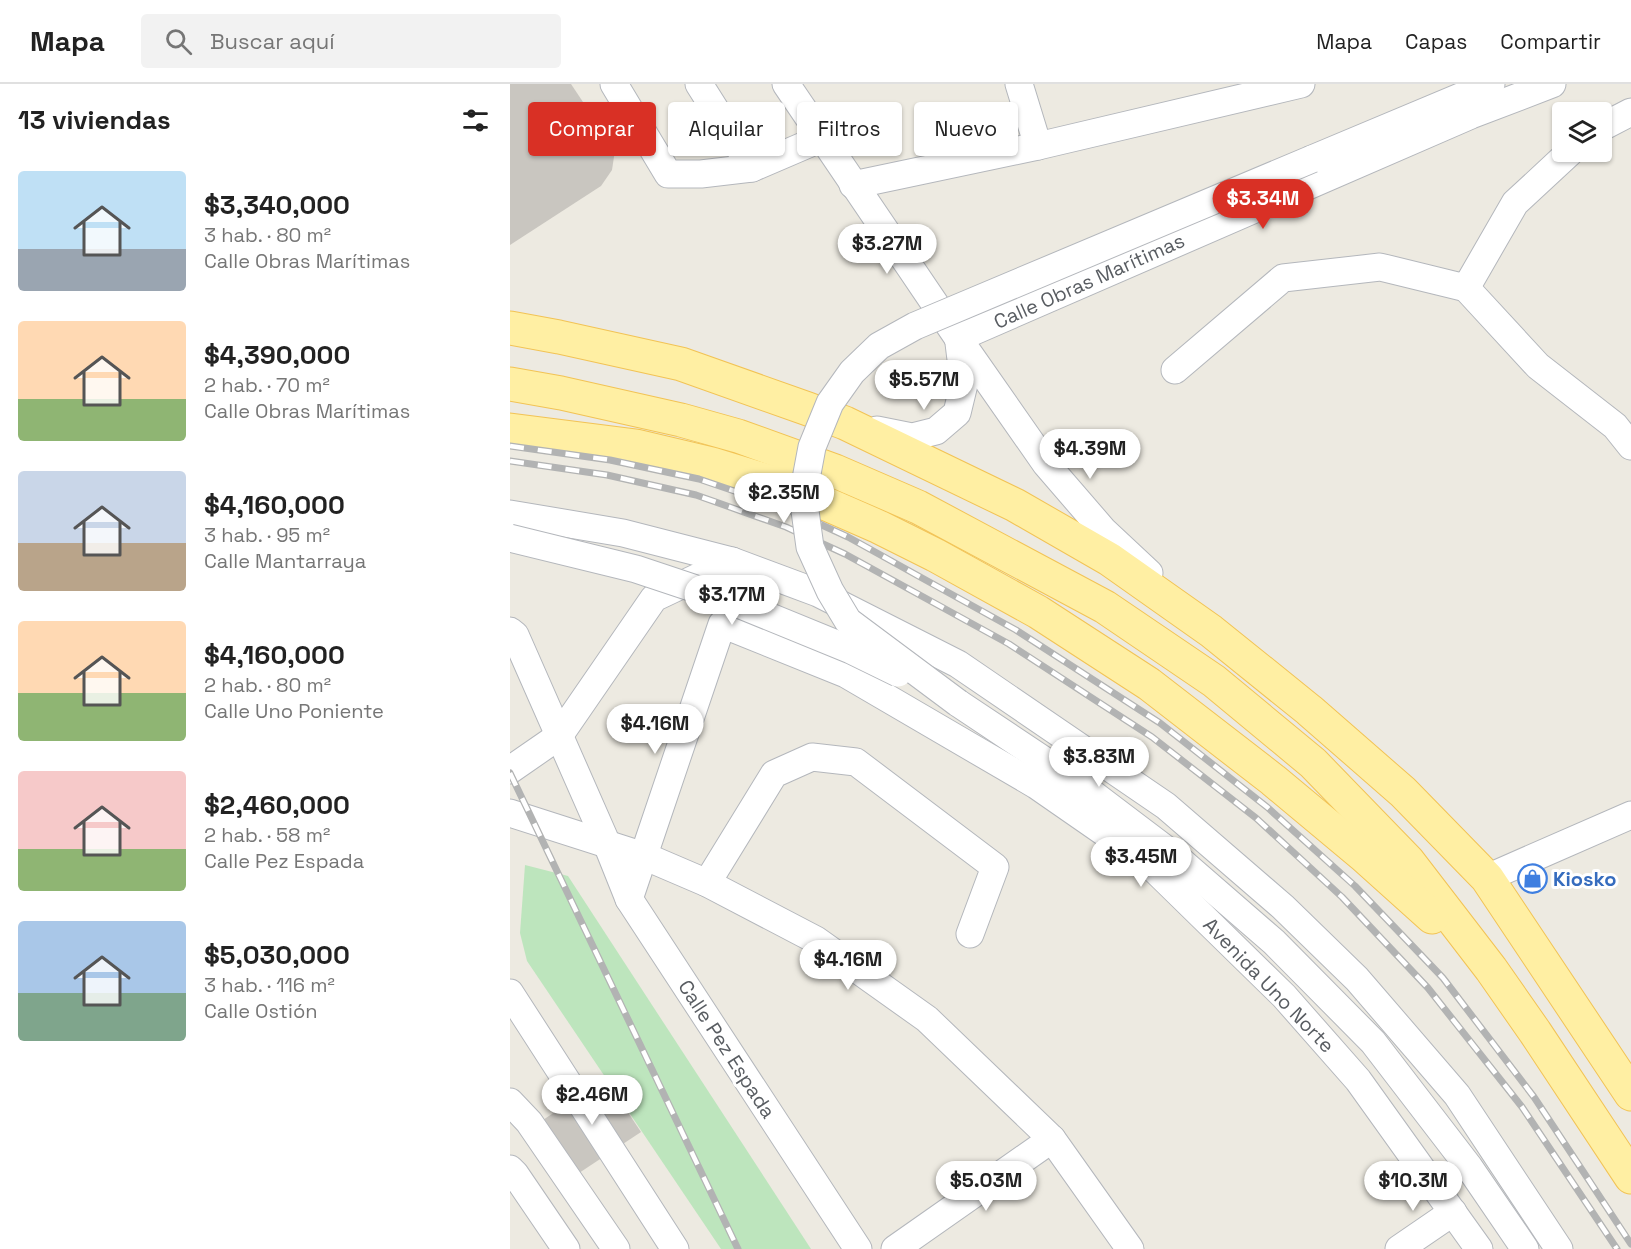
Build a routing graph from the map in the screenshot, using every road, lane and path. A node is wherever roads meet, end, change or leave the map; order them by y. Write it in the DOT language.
graph roads {
  1 [pos="614,84"];
  2 [pos="699,84"];
  3 [pos="786,84"];
  4 [pos="1019,84"];
  5 [pos="1491,84"];
  6 [pos="1552,84"];
  7 [pos="1286,86"];
  8 [pos="798,102"];
  9 [pos="1631,112"];
  10 [pos="1612,122"];
  11 [pos="1038,146"];
  12 [pos="797,149"];
  13 [pos="834,156"];
  14 [pos="1559,162"];
  15 [pos="752,168"];
  16 [pos="853,185"];
  17 [pos="1466,288"];
  18 [pos="510,328"];
  19 [pos="958,339"];
  20 [pos="1175,370"];
  21 [pos="510,384"];
  22 [pos="845,423"];
  23 [pos="510,430"];
  24 [pos="1631,446"];
  25 [pos="510,514"];
  26 [pos="510,538"];
  27 [pos="732,561"];
  28 [pos="1211,631"];
  29 [pos="510,632"];
  30 [pos="958,703"];
  31 [pos="559,736"];
  32 [pos="510,770"];
  33 [pos="510,813"];
  34 [pos="1631,815"];
  35 [pos="607,844"];
  36 [pos="644,856"];
  37 [pos="1487,878"];
  38 [pos="707,883"];
  39 [pos="629,899"];
  40 [pos="970,934"];
  41 [pos="1491,969"];
  42 [pos="510,993"];
  43 [pos="1631,1094"];
  44 [pos="510,1102"];
  45 [pos="1052,1139"];
  46 [pos="510,1169"];
  47 [pos="1631,1177"];
  48 [pos="1453,1212"];
  49 [pos="566,1249"];
  50 [pos="616,1249"];
  51 [pos="675,1249"];
  52 [pos="858,1249"];
  53 [pos="895,1249"];
  54 [pos="1130,1249"];
  55 [pos="1398,1249"];
  56 [pos="1479,1249"];
  57 [pos="1525,1249"];
  58 [pos="1559,1249"];
  1 -- 15 [label="street"];
  2 -- 15 [label="street"];
  3 -- 8 [label="street"];
  4 -- 11 [label="street"];
  5 -- 30 [label="street, bridge"];
  6 -- 19 [label="street, Calle Obras Marítimas"];
  7 -- 11 [label="street"];
  9 -- 10 [label="street"];
  11 -- 16 [label="street"];
  12 -- 15 [label="street"];
  13 -- 16 [label="street"];
  14 -- 17 [label="street"];
  16 -- 19 [label="street"];
  17 -- 20 [label="street"];
  17 -- 24 [label="street"];
  18 -- 22 [label="main road"];
  19 -- 22 [label="street"];
  19 -- 28 [label="street"];
  21 -- 41 [label="main road"];
  22 -- 28 [label="main road"];
  23 -- 41 [label="main road"];
  25 -- 27 [label="street"];
  26 -- 30 [label="street, bridge"];
  27 -- 31 [label="street"];
  27 -- 58 [label="street"];
  28 -- 37 [label="main road"];
  29 -- 31 [label="street, Calle Pez Espada"];
  30 -- 57 [label="street"];
  31 -- 32 [label="street"];
  31 -- 35 [label="street, Calle Pez Espada"];
  33 -- 35 [label="street"];
  34 -- 37 [label="street"];
  35 -- 36 [label="street"];
  35 -- 39 [label="street, Calle Pez Espada"];
  36 -- 38 [label="street"];
  36 -- 39 [label="street"];
  36 -- 48 [label="street, Avenida Uno Norte"];
  37 -- 43 [label="main road"];
  38 -- 40 [label="street"];
  38 -- 45 [label="street"];
  39 -- 52 [label="street, Calle Pez Espada"];
  41 -- 47 [label="main road"];
  42 -- 51 [label="street"];
  44 -- 50 [label="street"];
  45 -- 53 [label="street"];
  45 -- 54 [label="street"];
  46 -- 49 [label="street"];
  48 -- 55 [label="street"];
  48 -- 56 [label="street, Avenida Uno Norte"];
}
